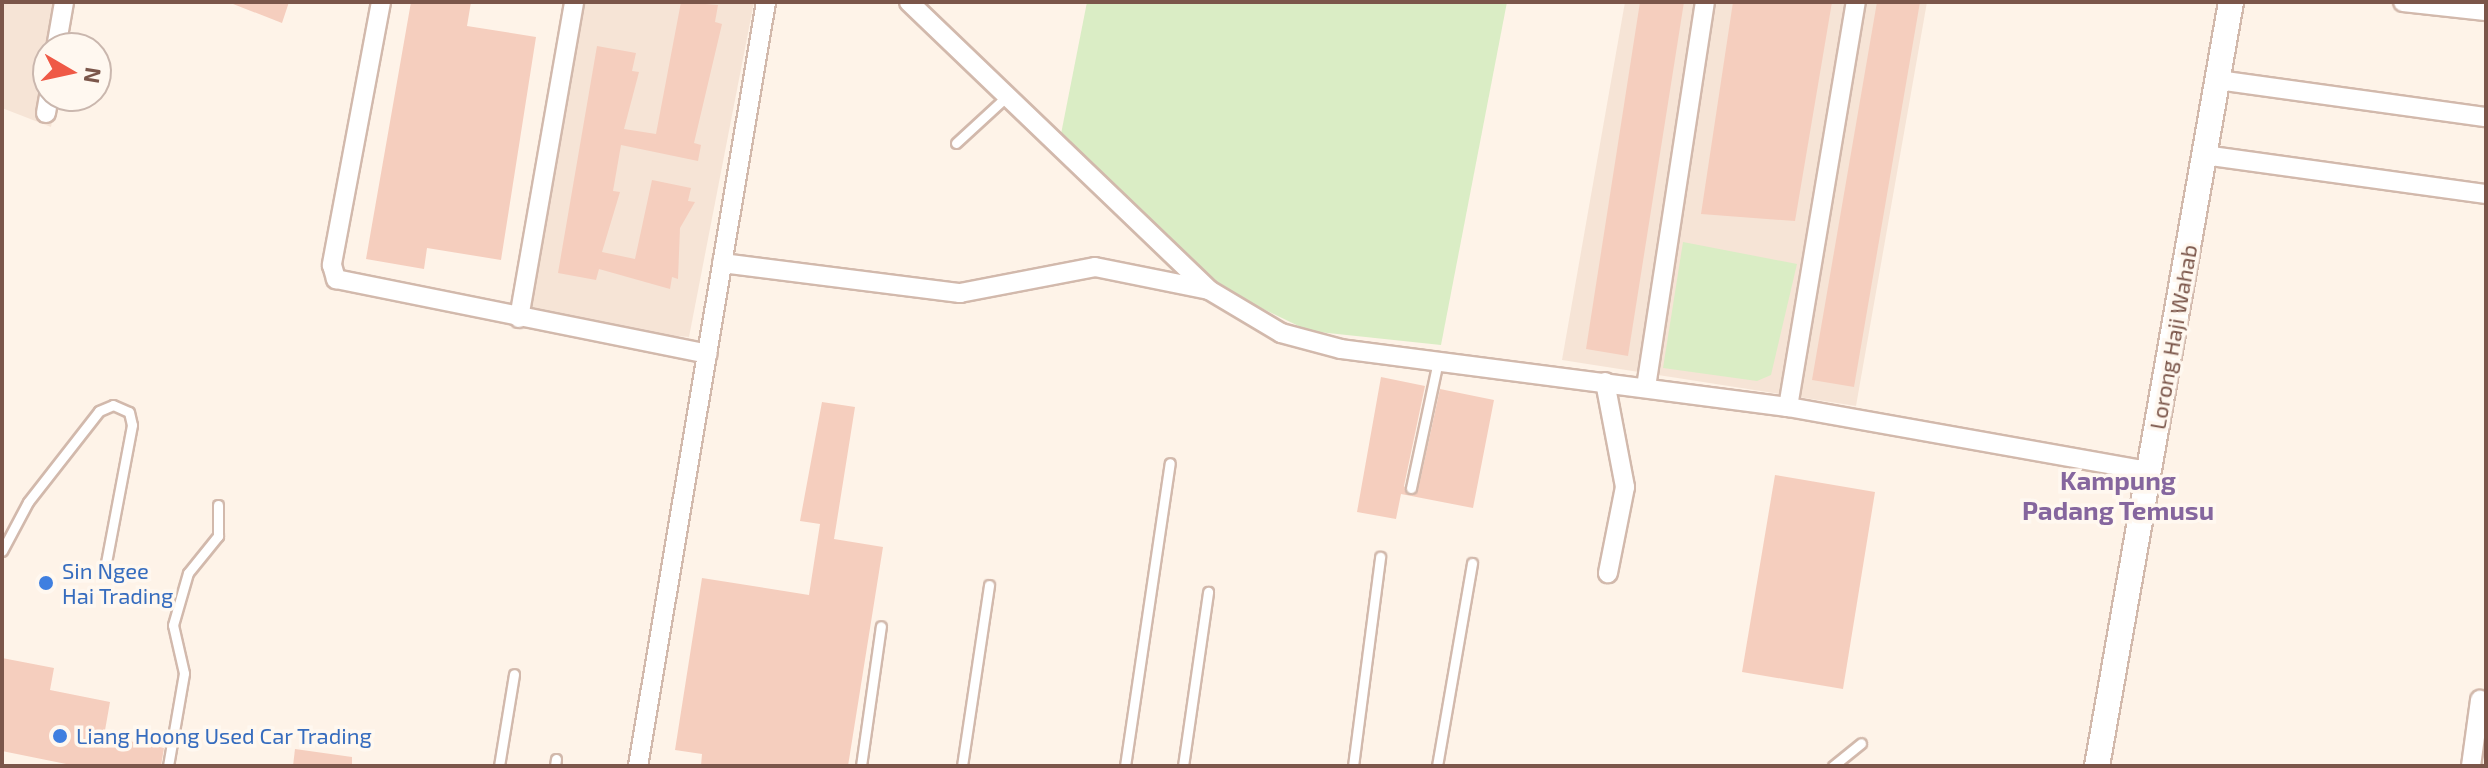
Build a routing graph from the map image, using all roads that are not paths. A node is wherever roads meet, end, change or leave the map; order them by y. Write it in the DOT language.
graph roads {
  1 [pos="64,2"];
  2 [pos="381,2"];
  3 [pos="574,2"];
  4 [pos="766,2"];
  5 [pos="909,2"];
  6 [pos="1705,2"];
  7 [pos="1856,2"];
  8 [pos="2231,2"];
  9 [pos="2403,2"];
  10 [pos="2486,11"];
  11 [pos="59,32"];
  12 [pos="2218,80"];
  13 [pos="1006,97"];
  14 [pos="2486,117"];
  15 [pos="956,143"];
  16 [pos="2204,155"];
  17 [pos="2486,194"];
  18 [pos="722,263"];
  19 [pos="1209,290"];
  20 [pos="519,318"];
  21 [pos="707,354"];
  22 [pos="1438,361"];
  23 [pos="1605,382"];
  24 [pos="1646,387"];
  25 [pos="1788,407"];
  26 [pos="1170,463"];
  27 [pos="2149,471"];
  28 [pos="1411,488"];
  29 [pos="218,505"];
  30 [pos="2,551"];
  31 [pos="1380,557"];
  32 [pos="1472,563"];
  33 [pos="105,568"];
  34 [pos="1608,573"];
  35 [pos="989,585"];
  36 [pos="1208,592"];
  37 [pos="881,626"];
  38 [pos="514,674"];
  39 [pos="2480,700"];
  40 [pos="1861,743"];
  41 [pos="168,766"];
  42 [pos="499,766"];
  43 [pos="638,766"];
  44 [pos="861,766"];
  45 [pos="962,766"];
  46 [pos="1125,766"];
  47 [pos="1183,766"];
  48 [pos="1353,766"];
  49 [pos="1437,766"];
  50 [pos="1833,766"];
  51 [pos="2097,766"];
  52 [pos="2471,766"];
  1 -- 11 [label="street"];
  2 -- 20 [label="street"];
  3 -- 20 [label="street"];
  4 -- 18 [label="street"];
  5 -- 13 [label="street"];
  6 -- 24 [label="street"];
  7 -- 25 [label="street"];
  8 -- 12 [label="street, Lorong Haji Wahab"];
  9 -- 10 [label="street"];
  12 -- 14 [label="street"];
  12 -- 16 [label="street, Lorong Haji Wahab"];
  13 -- 15 [label="lane"];
  13 -- 19 [label="street"];
  16 -- 17 [label="street"];
  16 -- 27 [label="street, Lorong Haji Wahab"];
  18 -- 19 [label="street"];
  18 -- 21 [label="street"];
  19 -- 22 [label="street"];
  20 -- 21 [label="street"];
  21 -- 43 [label="street"];
  22 -- 23 [label="street"];
  22 -- 28 [label="lane"];
  23 -- 24 [label="street"];
  23 -- 34 [label="street"];
  24 -- 25 [label="street"];
  25 -- 27 [label="street"];
  26 -- 46 [label="lane"];
  27 -- 51 [label="street, Lorong Haji Wahab"];
  29 -- 41 [label="lane"];
  30 -- 33 [label="lane"];
  31 -- 48 [label="lane"];
  32 -- 49 [label="lane"];
  35 -- 45 [label="lane"];
  36 -- 47 [label="lane"];
  37 -- 44 [label="lane"];
  38 -- 42 [label="lane"];
  39 -- 52 [label="street"];
  40 -- 50 [label="lane"];
}
